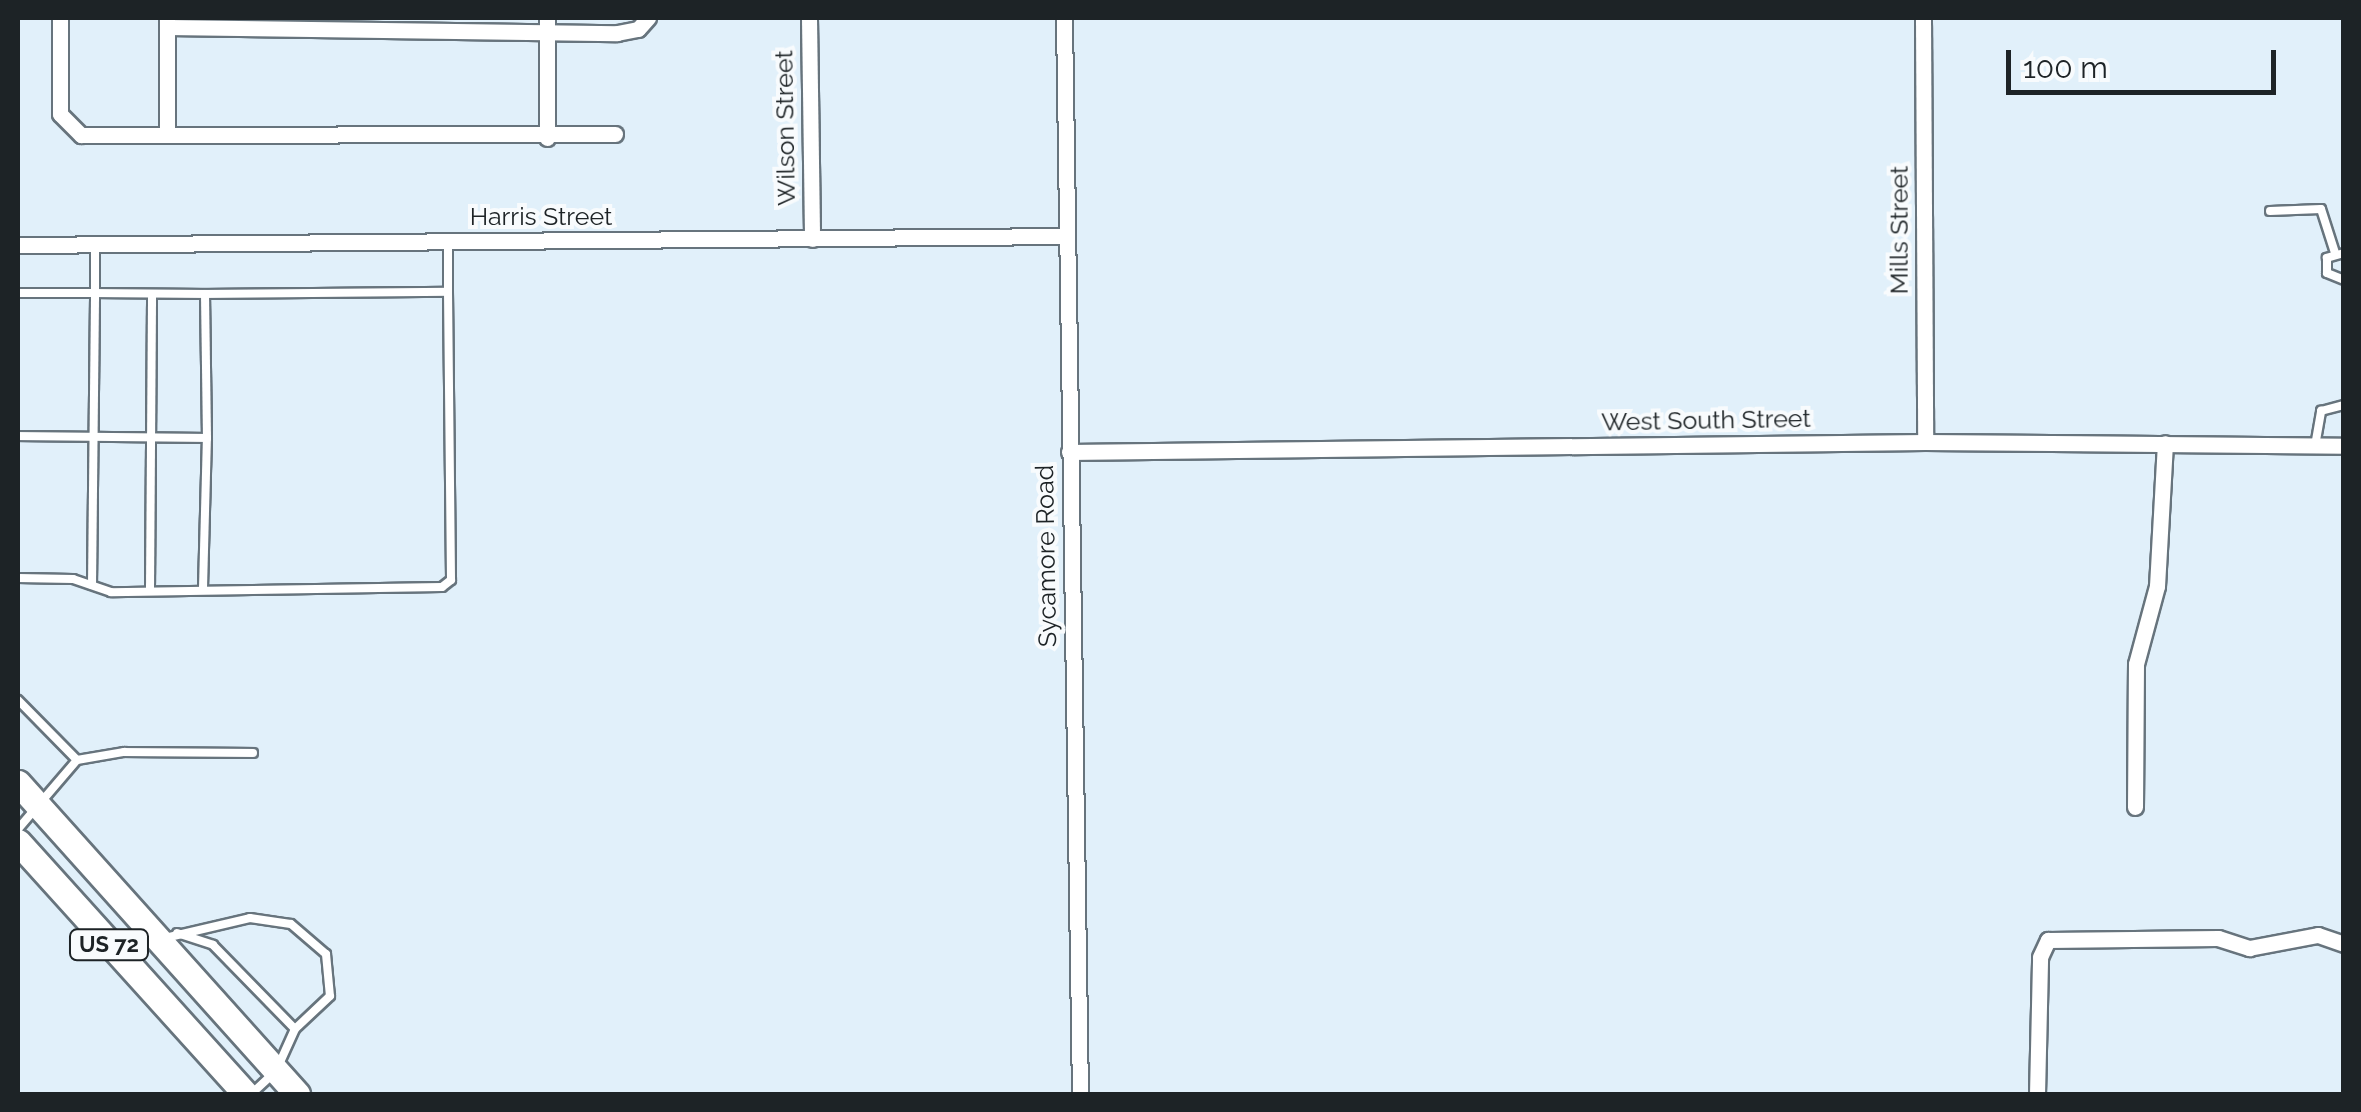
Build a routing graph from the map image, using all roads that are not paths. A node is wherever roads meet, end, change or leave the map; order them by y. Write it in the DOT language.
graph roads {
  1 [pos="60,18"];
  2 [pos="809,18"];
  3 [pos="1064,18"];
  4 [pos="1923,18"];
  5 [pos="167,22"];
  6 [pos="643,23"];
  7 [pos="442,24"];
  8 [pos="547,24"];
  9 [pos="167,134"];
  10 [pos="614,134"];
  11 [pos="547,138"];
  12 [pos="2270,211"];
  13 [pos="1065,236"];
  14 [pos="812,239"];
  15 [pos="448,242"];
  16 [pos="95,244"];
  17 [pos="18,245"];
  18 [pos="2339,253"];
  19 [pos="2344,280"];
  20 [pos="448,292"];
  21 [pos="18,293"];
  22 [pos="94,293"];
  23 [pos="152,294"];
  24 [pos="205,294"];
  25 [pos="2344,406"];
  26 [pos="18,436"];
  27 [pos="94,437"];
  28 [pos="150,438"];
  29 [pos="206,438"];
  30 [pos="1925,442"];
  31 [pos="2165,443"];
  32 [pos="2315,446"];
  33 [pos="2344,446"];
  34 [pos="1069,452"];
  35 [pos="18,578"];
  36 [pos="92,586"];
  37 [pos="204,588"];
  38 [pos="150,589"];
  39 [pos="18,700"];
  40 [pos="254,753"];
  41 [pos="77,760"];
  42 [pos="18,783"];
  43 [pos="39,806"];
  44 [pos="2135,807"];
  45 [pos="18,829"];
  46 [pos="18,842"];
  47 [pos="168,936"];
  48 [pos="2344,944"];
  49 [pos="295,1028"];
  50 [pos="276,1071"];
  51 [pos="248,1094"];
  52 [pos="298,1094"];
  53 [pos="1080,1094"];
  54 [pos="2038,1094"];
  1 -- 9 [label="street"];
  2 -- 14 [label="street, Wilson Street"];
  3 -- 13 [label="street, Sycamore Road"];
  4 -- 30 [label="street, Mills Street"];
  5 -- 7 [label="street"];
  5 -- 9 [label="street"];
  6 -- 8 [label="street"];
  7 -- 8 [label="street"];
  8 -- 11 [label="street"];
  9 -- 11 [label="street"];
  10 -- 11 [label="street"];
  12 -- 18 [label="lane"];
  13 -- 14 [label="street, Harris Street"];
  13 -- 34 [label="street, Sycamore Road"];
  14 -- 15 [label="street, Harris Street"];
  15 -- 16 [label="street, Harris Street"];
  15 -- 20 [label="lane"];
  16 -- 17 [label="street, Harris Street"];
  16 -- 22 [label="lane"];
  18 -- 19 [label="lane"];
  20 -- 24 [label="lane"];
  20 -- 37 [label="lane"];
  21 -- 22 [label="lane"];
  22 -- 23 [label="lane"];
  22 -- 27 [label="lane"];
  23 -- 24 [label="lane"];
  23 -- 28 [label="lane"];
  24 -- 29 [label="lane"];
  25 -- 32 [label="lane"];
  26 -- 27 [label="lane"];
  27 -- 28 [label="lane"];
  27 -- 36 [label="lane"];
  28 -- 29 [label="lane"];
  28 -- 38 [label="lane"];
  29 -- 37 [label="lane"];
  30 -- 31 [label="street, West South Street"];
  30 -- 34 [label="street, West South Street"];
  31 -- 32 [label="street, West South Street"];
  31 -- 44 [label="street"];
  32 -- 33 [label="street, West South Street"];
  34 -- 53 [label="street, Sycamore Road"];
  35 -- 36 [label="lane"];
  36 -- 38 [label="lane"];
  37 -- 38 [label="lane"];
  39 -- 41 [label="lane"];
  40 -- 41 [label="lane"];
  41 -- 43 [label="lane"];
  42 -- 43 [label="main road, US 72"];
  43 -- 45 [label="lane"];
  43 -- 47 [label="main road, US 72"];
  46 -- 51 [label="main road, US 72"];
  47 -- 49 [label="lane"];
  47 -- 49 [label="lane"];
  47 -- 50 [label="main road, US 72"];
  48 -- 54 [label="street"];
  49 -- 50 [label="lane"];
  50 -- 51 [label="lane"];
  50 -- 52 [label="main road, US 72"];
}
